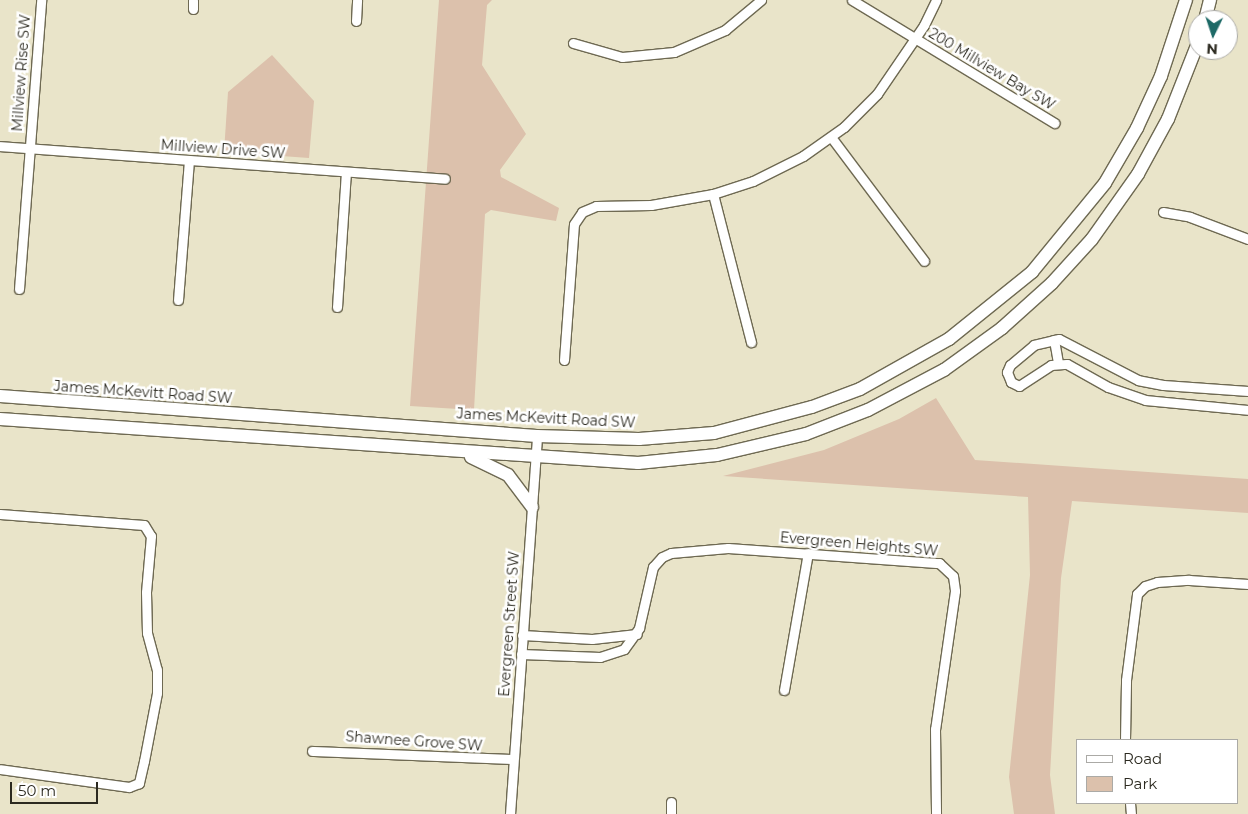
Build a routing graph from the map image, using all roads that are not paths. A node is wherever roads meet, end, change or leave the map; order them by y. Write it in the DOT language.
graph roads {
  1 [pos="41,0"];
  2 [pos="357,0"];
  3 [pos="761,0"];
  4 [pos="852,0"];
  5 [pos="936,0"];
  6 [pos="1186,0"];
  7 [pos="356,21"];
  8 [pos="915,38"];
  9 [pos="573,43"];
  10 [pos="1192,60"];
  11 [pos="1054,123"];
  12 [pos="831,137"];
  13 [pos="0,146"];
  14 [pos="29,148"];
  15 [pos="189,160"];
  16 [pos="346,172"];
  17 [pos="445,179"];
  18 [pos="713,194"];
  19 [pos="1163,212"];
  20 [pos="1248,239"];
  21 [pos="924,261"];
  22 [pos="19,289"];
  23 [pos="178,300"];
  24 [pos="337,307"];
  25 [pos="1054,340"];
  26 [pos="750,342"];
  27 [pos="564,360"];
  28 [pos="1058,363"];
  29 [pos="1248,391"];
  30 [pos="0,396"];
  31 [pos="1248,410"];
  32 [pos="0,419"];
  33 [pos="537,436"];
  34 [pos="457,452"];
  35 [pos="535,457"];
  36 [pos="532,507"];
  37 [pos="0,514"];
  38 [pos="808,553"];
  39 [pos="1248,584"];
  40 [pos="637,634"];
  41 [pos="522,635"];
  42 [pos="521,654"];
  43 [pos="784,690"];
  44 [pos="1125,739"];
  45 [pos="312,751"];
  46 [pos="514,759"];
  47 [pos="0,769"];
  48 [pos="671,802"];
  49 [pos="510,814"];
  50 [pos="671,814"];
  51 [pos="936,814"];
  1 -- 14 [label="street, Millview Rise SW"];
  2 -- 7 [label="street"];
  3 -- 9 [label="street"];
  4 -- 8 [label="street, 200 Millview Bay SW"];
  5 -- 8 [label="street"];
  6 -- 33 [label="main road, James McKevitt Road SW"];
  8 -- 11 [label="street, 200 Millview Bay SW"];
  8 -- 12 [label="street"];
  10 -- 35 [label="main road"];
  12 -- 18 [label="street"];
  12 -- 21 [label="street"];
  13 -- 14 [label="street, Millview Drive SW"];
  14 -- 15 [label="street, Millview Drive SW"];
  14 -- 22 [label="street, Millview Rise SW"];
  15 -- 16 [label="street, Millview Drive SW"];
  15 -- 23 [label="street"];
  16 -- 17 [label="street, Millview Drive SW"];
  16 -- 24 [label="street"];
  18 -- 26 [label="street"];
  18 -- 27 [label="street"];
  19 -- 20 [label="street"];
  25 -- 28 [label="street"];
  25 -- 28 [label="street"];
  25 -- 29 [label="street"];
  28 -- 31 [label="street"];
  30 -- 33 [label="main road, James McKevitt Road SW"];
  32 -- 34 [label="main road"];
  33 -- 35 [label="street, Evergreen Street SW"];
  34 -- 35 [label="main road"];
  34 -- 36 [label="main road"];
  35 -- 36 [label="street, Evergreen Street SW"];
  36 -- 41 [label="street, Evergreen Street SW"];
  37 -- 47 [label="street"];
  38 -- 40 [label="street, Evergreen Heights SW"];
  38 -- 43 [label="street"];
  38 -- 51 [label="street, Evergreen Heights SW"];
  39 -- 44 [label="street"];
  40 -- 41 [label="street"];
  40 -- 42 [label="street"];
  41 -- 42 [label="street, Evergreen Street SW"];
  42 -- 46 [label="street, Evergreen Street SW"];
  45 -- 46 [label="street, Shawnee Grove SW"];
  46 -- 49 [label="street, Evergreen Street SW"];
  48 -- 50 [label="street"];
}
